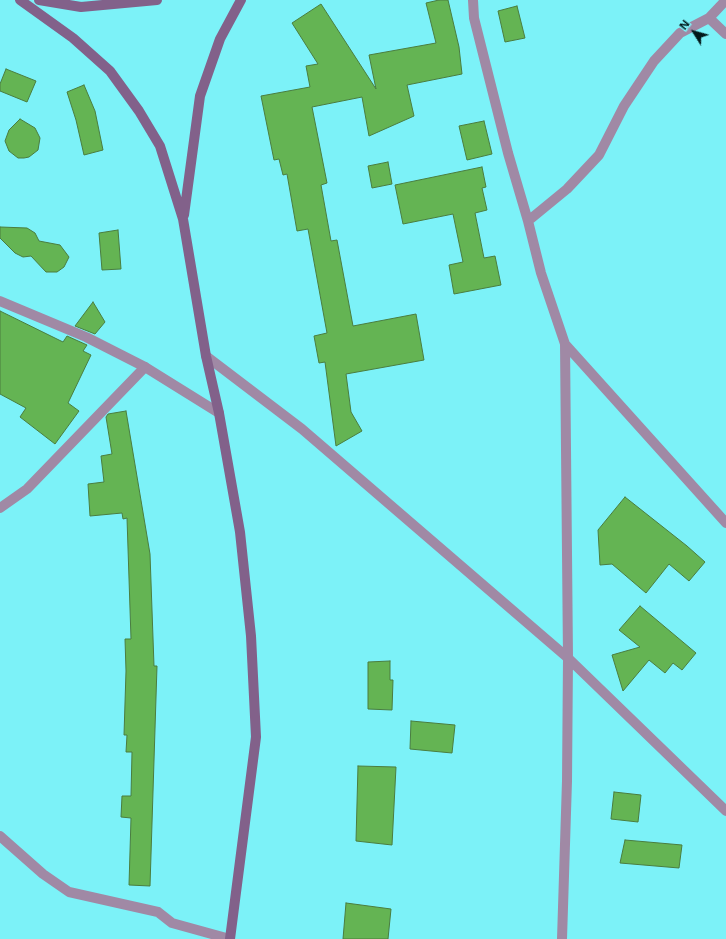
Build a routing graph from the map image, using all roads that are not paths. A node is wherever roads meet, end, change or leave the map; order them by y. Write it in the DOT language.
graph roads {
  1 [pos="20,0"];
  2 [pos="39,0"];
  3 [pos="157,0"];
  4 [pos="241,0"];
  5 [pos="473,0"];
  6 [pos="726,0"];
  7 [pos="709,18"];
  8 [pos="726,34"];
  9 [pos="183,218"];
  10 [pos="528,222"];
  11 [pos="0,300"];
  12 [pos="565,344"];
  13 [pos="206,356"];
  14 [pos="145,367"];
  15 [pos="219,413"];
  16 [pos="0,508"];
  17 [pos="726,523"];
  18 [pos="568,658"];
  19 [pos="726,811"];
  20 [pos="0,836"];
  21 [pos="230,939"];
  22 [pos="562,939"];
  1 -- 9 [label="street"];
  2 -- 3 [label="street"];
  4 -- 9 [label="street"];
  5 -- 10 [label="street"];
  6 -- 7 [label="street"];
  7 -- 8 [label="street"];
  7 -- 10 [label="street"];
  9 -- 13 [label="street"];
  10 -- 12 [label="street"];
  11 -- 14 [label="street"];
  12 -- 17 [label="street"];
  12 -- 18 [label="street"];
  13 -- 15 [label="street"];
  13 -- 18 [label="street"];
  14 -- 15 [label="street"];
  14 -- 16 [label="street"];
  15 -- 21 [label="street"];
  18 -- 19 [label="street"];
  18 -- 22 [label="street"];
  20 -- 21 [label="street"];
}
